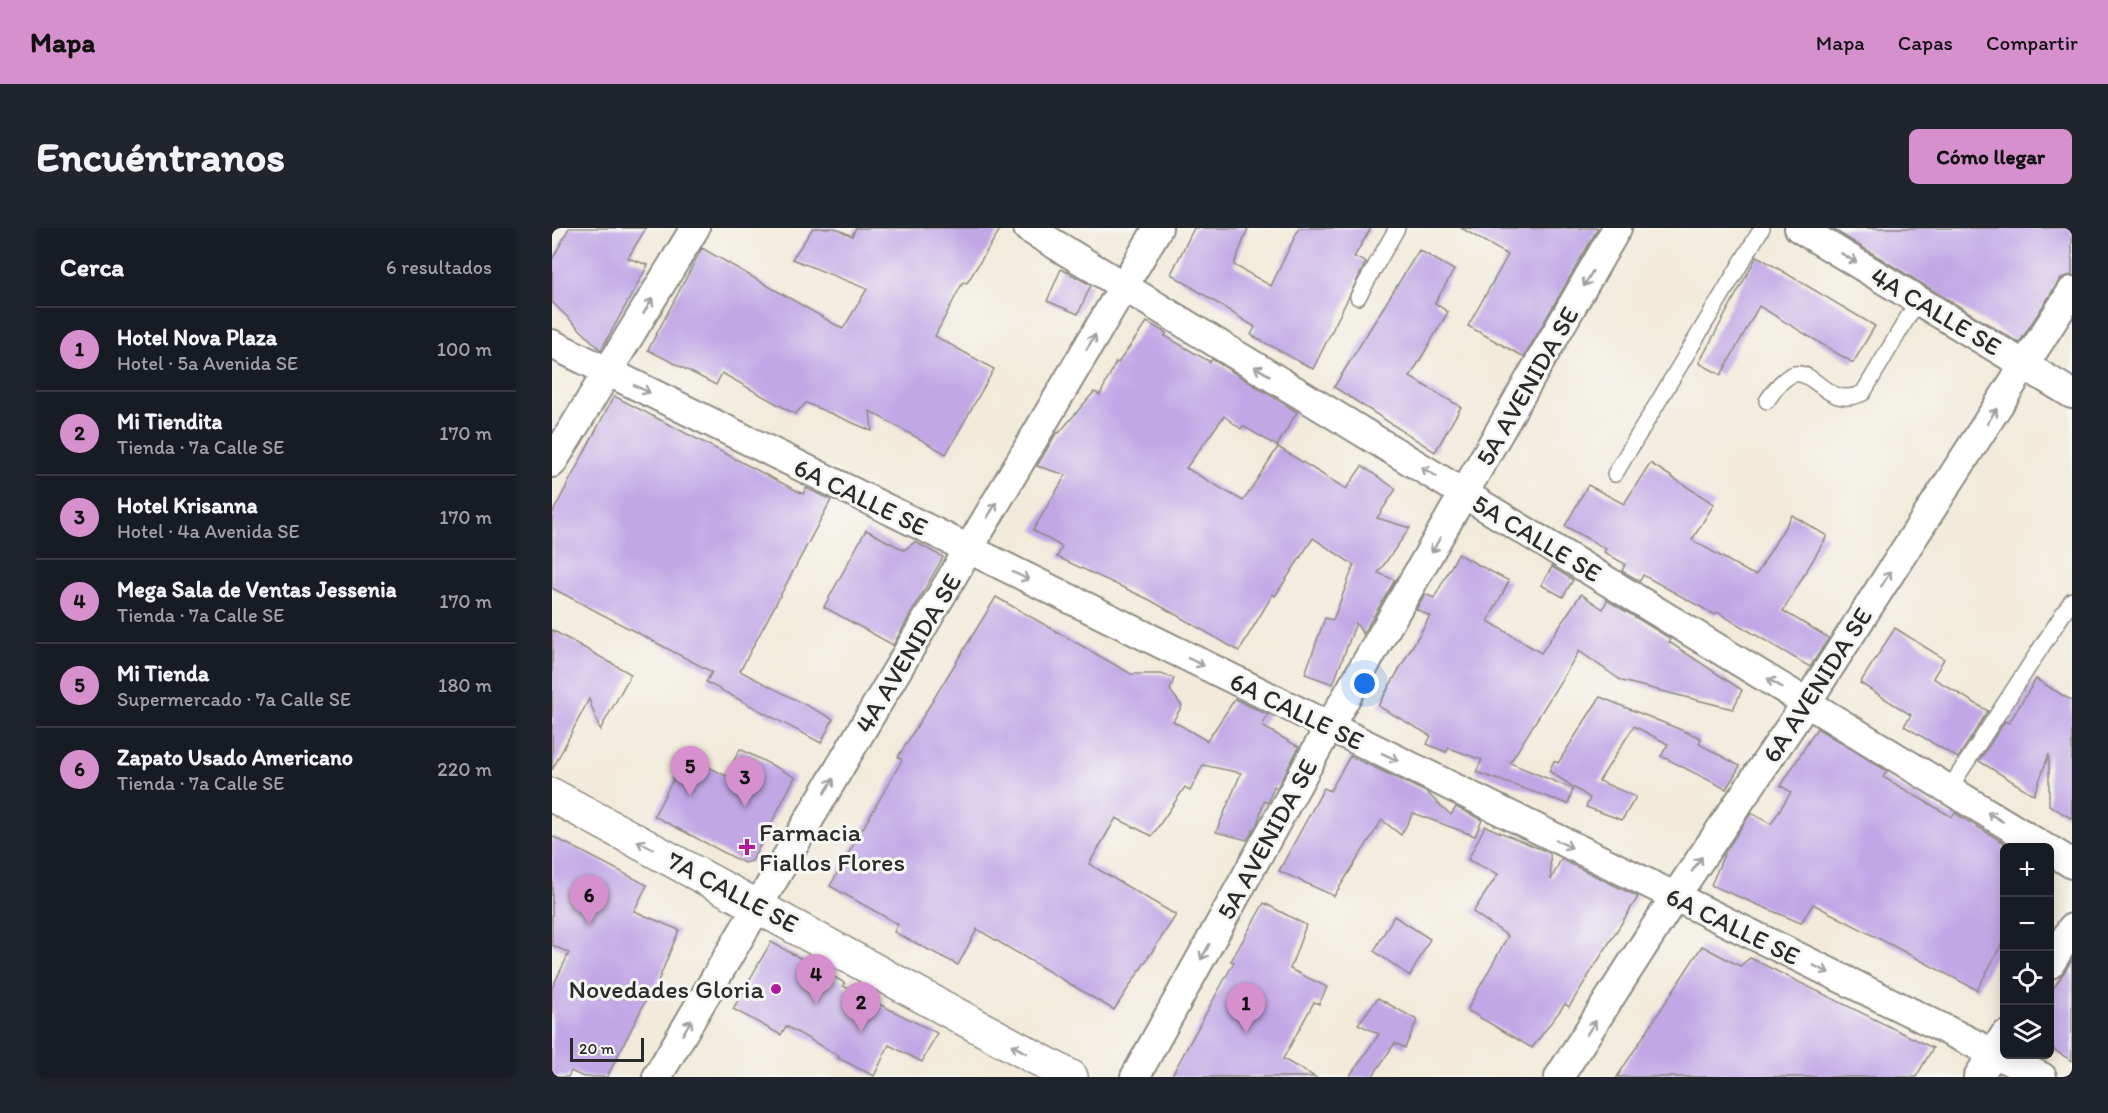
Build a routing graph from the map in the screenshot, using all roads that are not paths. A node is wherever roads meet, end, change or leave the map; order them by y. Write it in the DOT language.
graph roads {
  1 [pos="695,228"];
  2 [pos="1028,228"];
  3 [pos="1158,228"];
  4 [pos="1397,228"];
  5 [pos="1617,228"];
  6 [pos="1762,228"];
  7 [pos="1799,228"];
  8 [pos="1124,286"];
  9 [pos="2072,291"];
  10 [pos="1358,297"];
  11 [pos="1918,300"];
  12 [pos="552,344"];
  13 [pos="2025,365"];
  14 [pos="608,372"];
  15 [pos="2072,394"];
  16 [pos="1767,401"];
  17 [pos="552,464"];
  18 [pos="1615,474"];
  19 [pos="1465,494"];
  20 [pos="968,550"];
  21 [pos="2072,600"];
  22 [pos="1807,702"];
  23 [pos="1329,727"];
  24 [pos="1949,789"];
  25 [pos="552,795"];
  26 [pos="2037,843"];
  27 [pos="2054,853"];
  28 [pos="2072,864"];
  29 [pos="1674,898"];
  30 [pos="758,906"];
  31 [pos="2072,927"];
  32 [pos="2054,956"];
  33 [pos="1999,1045"];
  34 [pos="657,1077"];
  35 [pos="1071,1077"];
  36 [pos="1135,1077"];
  37 [pos="1559,1077"];
  38 [pos="1978,1077"];
  39 [pos="2042,1077"];
  14 -- 1 [label="street, one-way"];
  2 -- 8 [label="street, 5A CALLE SE"];
  3 -- 8 [label="street, 4A AVENIDA SE"];
  4 -- 10 [label="lane"];
  5 -- 19 [label="street, 5A AVENIDA SE, one-way"];
  6 -- 18 [label="lane"];
  7 -- 11 [label="street, 4A CALLE SE, one-way"];
  19 -- 8 [label="street, 5A CALLE SE, one-way"];
  20 -- 8 [label="street, 4A AVENIDA SE, one-way"];
  9 -- 13 [label="street, 6A AVENIDA SE"];
  11 -- 13 [label="street, 4A CALLE SE"];
  11 -- 16 [label="lane"];
  12 -- 14 [label="street, 6A CALLE SE"];
  13 -- 15 [label="street, 4A CALLE SE"];
  22 -- 13 [label="street, 6A AVENIDA SE, one-way"];
  14 -- 17 [label="street"];
  14 -- 20 [label="street, 6A CALLE SE, one-way"];
  22 -- 19 [label="street, 5A CALLE SE, one-way"];
  19 -- 23 [label="street, 5A AVENIDA SE, one-way"];
  20 -- 23 [label="street, 6A CALLE SE, one-way"];
  30 -- 20 [label="street, 4A AVENIDA SE, one-way"];
  21 -- 24 [label="lane"];
  22 -- 24 [label="street, 5A CALLE SE"];
  29 -- 22 [label="street, 6A AVENIDA SE, one-way"];
  23 -- 29 [label="street, 6A CALLE SE, one-way"];
  23 -- 36 [label="street, 5A AVENIDA SE, one-way"];
  26 -- 24 [label="street, 5A CALLE SE, one-way"];
  30 -- 25 [label="main road, 7A CALLE SE, one-way"];
  27 -- 28 [label="street"];
  29 -- 33 [label="street, 6A CALLE SE, one-way"];
  37 -- 29 [label="street, 6A AVENIDA SE, one-way"];
  34 -- 30 [label="street, 4A AVENIDA SE, one-way"];
  35 -- 30 [label="main road, 7A CALLE SE, one-way"];
  31 -- 32 [label="street"];
  33 -- 38 [label="street"];
  33 -- 39 [label="street, 6A CALLE SE"];
}
